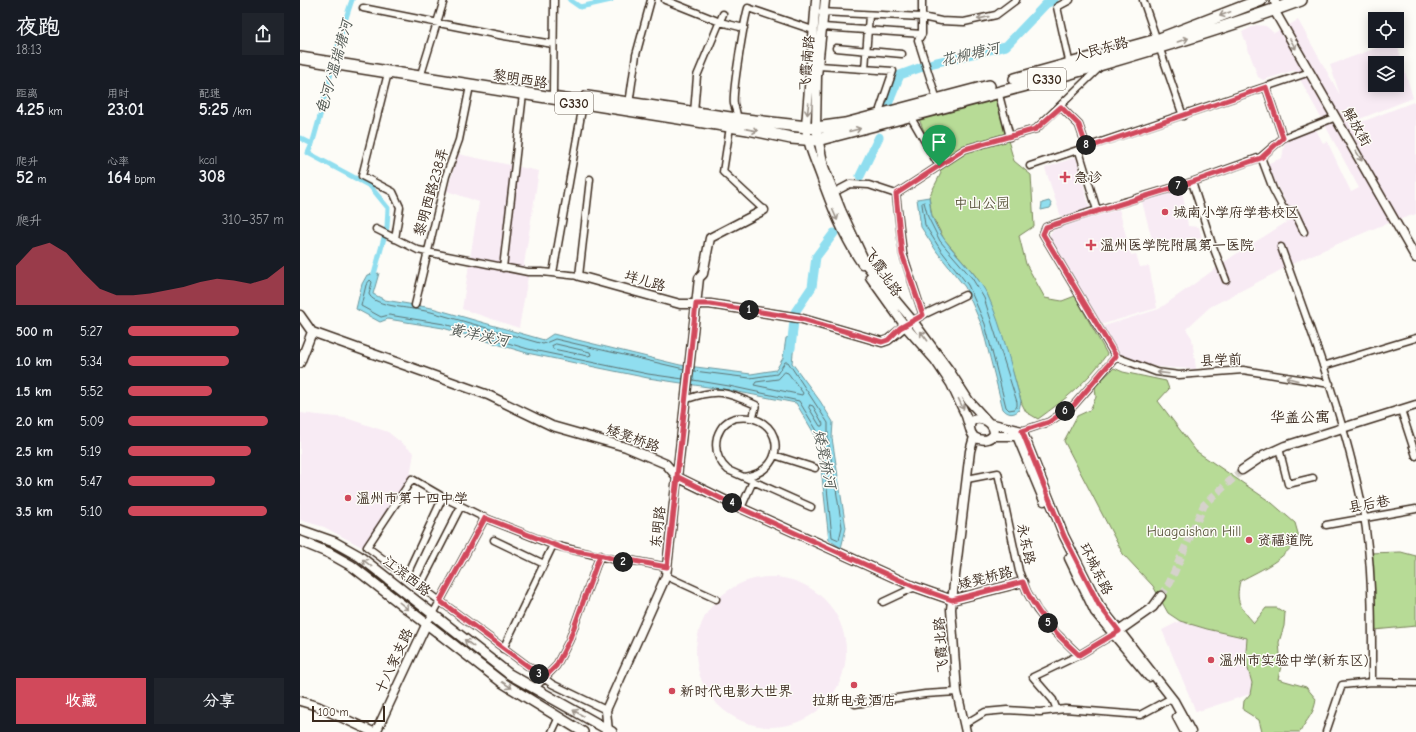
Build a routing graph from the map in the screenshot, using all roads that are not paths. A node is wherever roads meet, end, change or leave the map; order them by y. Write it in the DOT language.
graph roads {
  1 [pos="444,0"];
  2 [pos="651,0"];
  3 [pos="665,0"];
  4 [pos="816,0"];
  5 [pos="825,0"];
  6 [pos="922,0"];
  7 [pos="1016,0"];
  8 [pos="1070,0"];
  9 [pos="1143,0"];
  10 [pos="1262,0"];
  11 [pos="1301,0"];
  12 [pos="554,1"];
  13 [pos="1274,7"];
  14 [pos="363,8"];
  15 [pos="815,12"];
  16 [pos="824,12"];
  17 [pos="723,14"];
  18 [pos="869,15"];
  19 [pos="922,18"];
  20 [pos="437,22"];
  21 [pos="720,22"];
  22 [pos="823,27"];
  23 [pos="744,28"];
  24 [pos="814,30"];
  25 [pos="868,30"];
  26 [pos="922,34"];
  27 [pos="553,44"];
  28 [pos="1159,44"];
  29 [pos="836,48"];
  30 [pos="300,51"];
  31 [pos="866,51"];
  32 [pos="902,54"];
  33 [pos="300,58"];
  34 [pos="320,58"];
  35 [pos="340,62"];
  36 [pos="1070,65"];
  37 [pos="1103,65"];
  38 [pos="819,66"];
  39 [pos="865,69"];
  40 [pos="422,72"];
  41 [pos="1310,72"];
  42 [pos="388,73"];
  43 [pos="470,86"];
  44 [pos="1266,87"];
  45 [pos="553,92"];
  46 [pos="998,92"];
  47 [pos="524,94"];
  48 [pos="937,100"];
  49 [pos="583,104"];
  50 [pos="1061,107"];
  51 [pos="628,108"];
  52 [pos="880,109"];
  53 [pos="694,113"];
  54 [pos="910,116"];
  55 [pos="1183,116"];
  56 [pos="1336,117"];
  57 [pos="733,123"];
  58 [pos="811,127"];
  59 [pos="1010,137"];
  60 [pos="1283,138"];
  61 [pos="812,140"];
  62 [pos="1087,148"];
  63 [pos="1079,151"];
  64 [pos="1261,158"];
  65 [pos="939,166"];
  66 [pos="1030,166"];
  67 [pos="590,179"];
  68 [pos="1192,182"];
  69 [pos="833,193"];
  70 [pos="896,194"];
  71 [pos="764,210"];
  72 [pos="1097,210"];
  73 [pos="376,229"];
  74 [pos="1304,232"];
  75 [pos="395,239"];
  76 [pos="1281,247"];
  77 [pos="427,252"];
  78 [pos="1416,258"];
  79 [pos="503,268"];
  80 [pos="553,273"];
  81 [pos="580,276"];
  82 [pos="1226,280"];
  83 [pos="965,295"];
  84 [pos="696,304"];
  85 [pos="415,305"];
  86 [pos="300,315"];
  87 [pos="923,315"];
  88 [pos="913,322"];
  89 [pos="905,326"];
  90 [pos="312,332"];
  91 [pos="1416,338"];
  92 [pos="1116,356"];
  93 [pos="300,363"];
  94 [pos="1323,366"];
  95 [pos="1330,384"];
  96 [pos="686,399"];
  97 [pos="1416,404"];
  98 [pos="1401,410"];
  99 [pos="753,417"];
  100 [pos="989,423"];
  101 [pos="970,429"];
  102 [pos="1343,429"];
  103 [pos="1019,433"];
  104 [pos="993,436"];
  105 [pos="974,437"];
  106 [pos="1279,448"];
  107 [pos="774,455"];
  108 [pos="1416,456"];
  109 [pos="815,468"];
  110 [pos="1242,470"];
  111 [pos="678,477"];
  112 [pos="744,477"];
  113 [pos="1314,478"];
  114 [pos="967,479"];
  115 [pos="753,481"];
  116 [pos="443,497"];
  117 [pos="461,506"];
  118 [pos="811,507"];
  119 [pos="740,508"];
  120 [pos="1416,509"];
  121 [pos="485,518"];
  122 [pos="1364,518"];
  123 [pos="1326,525"];
  124 [pos="300,530"];
  125 [pos="494,540"];
  126 [pos="300,541"];
  127 [pos="553,545"];
  128 [pos="600,555"];
  129 [pos="544,564"];
  130 [pos="666,571"];
  131 [pos="406,576"];
  132 [pos="1023,582"];
  133 [pos="420,586"];
  134 [pos="915,587"];
  135 [pos="1161,596"];
  136 [pos="716,599"];
  137 [pos="952,600"];
  138 [pos="440,601"];
  139 [pos="883,602"];
  140 [pos="433,614"];
  141 [pos="427,623"];
  142 [pos="1117,632"];
  143 [pos="503,649"];
  144 [pos="1079,655"];
  145 [pos="544,678"];
  146 [pos="1372,682"];
  147 [pos="1416,683"];
  148 [pos="535,688"];
  149 [pos="957,692"];
  150 [pos="1168,700"];
  151 [pos="300,701"];
  152 [pos="855,704"];
  153 [pos="606,710"];
  154 [pos="1056,710"];
  155 [pos="559,717"];
  156 [pos="966,728"];
  157 [pos="610,731"];
  158 [pos="374,732"];
  159 [pos="552,732"];
  160 [pos="583,732"];
  161 [pos="1185,732"];
  162 [pos="1191,732"];
  163 [pos="1326,732"];
  1 -- 20 [label="street"];
  2 -- 51 [label="street"];
  3 -- 21 [label="street"];
  4 -- 15 [label="street, 飞霞南路"];
  5 -- 16 [label="street, 飞霞南路"];
  6 -- 19 [label="street"];
  7 -- 19 [label="street, one-way"];
  8 -- 36 [label="street"];
  9 -- 28 [label="street"];
  10 -- 13 [label="street, 解放街"];
  10 -- 28 [label="highway, 人民东路 / G330, one-way"];
  11 -- 13 [label="highway, G330"];
  12 -- 27 [label="street"];
  28 -- 13 [label="highway, 人民东路 / G330, one-way"];
  13 -- 41 [label="street, 解放街, one-way"];
  14 -- 20 [label="street"];
  15 -- 16 [label="street"];
  15 -- 24 [label="street, 飞霞南路"];
  16 -- 18 [label="street"];
  16 -- 22 [label="street, 飞霞南路"];
  17 -- 21 [label="street"];
  18 -- 19 [label="street"];
  18 -- 25 [label="street"];
  19 -- 26 [label="street"];
  20 -- 27 [label="street"];
  20 -- 40 [label="street"];
  21 -- 23 [label="street"];
  21 -- 53 [label="street"];
  22 -- 25 [label="street"];
  22 -- 38 [label="street, 飞霞南路"];
  23 -- 24 [label="street"];
  23 -- 57 [label="street"];
  24 -- 58 [label="street, 飞霞南路, one-way"];
  25 -- 26 [label="street"];
  25 -- 31 [label="street"];
  26 -- 48 [label="street"];
  27 -- 45 [label="street"];
  28 -- 36 [label="highway, 人民东路 / G330"];
  28 -- 37 [label="highway, 人民东路 / G330"];
  28 -- 55 [label="street"];
  29 -- 31 [label="street"];
  30 -- 34 [label="highway, 黎明西路 / G330"];
  31 -- 32 [label="street"];
  31 -- 39 [label="street"];
  33 -- 34 [label="highway, 黎明西路 / G330"];
  34 -- 35 [label="highway, 黎明西路 / G330"];
  35 -- 40 [label="highway, 黎明西路 / G330"];
  35 -- 42 [label="highway, 黎明西路 / G330"];
  36 -- 48 [label="highway, 人民东路 / G330"];
  37 -- 46 [label="highway, 人民东路 / G330"];
  37 -- 50 [label="street"];
  38 -- 39 [label="street"];
  38 -- 58 [label="street, 飞霞南路"];
  39 -- 52 [label="street"];
  40 -- 45 [label="highway, 黎明西路 / G330"];
  41 -- 44 [label="street"];
  41 -- 56 [label="street, 解放街"];
  42 -- 43 [label="highway, 黎明西路 / G330"];
  42 -- 75 [label="street"];
  43 -- 47 [label="highway, 黎明西路 / G330"];
  43 -- 77 [label="street, 黎明西路238弄"];
  44 -- 55 [label="street"];
  44 -- 60 [label="street"];
  45 -- 51 [label="highway, 黎明西路 / G330"];
  46 -- 54 [label="highway, 人民东路 / G330"];
  46 -- 59 [label="street"];
  47 -- 49 [label="highway, 黎明西路 / G330"];
  47 -- 79 [label="street"];
  48 -- 58 [label="highway, 人民东路 / G330"];
  49 -- 51 [label="highway, 黎明西路 / G330"];
  49 -- 80 [label="street"];
  50 -- 59 [label="street"];
  50 -- 62 [label="street"];
  51 -- 53 [label="highway, 黎明西路 / G330"];
  51 -- 57 [label="highway, 黎明西路 / G330"];
  53 -- 57 [label="highway, 黎明西路 / G330"];
  61 -- 54 [label="highway, 人民东路 / G330, one-way"];
  54 -- 65 [label="street"];
  55 -- 62 [label="street"];
  56 -- 60 [label="street"];
  56 -- 78 [label="street, 解放街, one-way"];
  57 -- 58 [label="highway, 黎明西路 / G330"];
  57 -- 61 [label="highway, 黎明西路 / G330, one-way"];
  57 -- 71 [label="street"];
  58 -- 61 [label="street"];
  59 -- 65 [label="street"];
  60 -- 64 [label="street"];
  61 -- 69 [label="street, 飞霞北路"];
  61 -- 89 [label="street, 飞霞北路, one-way"];
  62 -- 63 [label="street"];
  63 -- 66 [label="street"];
  63 -- 72 [label="street"];
  64 -- 68 [label="street"];
  64 -- 74 [label="street"];
  65 -- 70 [label="street"];
  67 -- 81 [label="street"];
  68 -- 72 [label="street"];
  68 -- 82 [label="street"];
  69 -- 70 [label="street"];
  69 -- 88 [label="street, 飞霞北路"];
  70 -- 87 [label="street"];
  71 -- 84 [label="street, 东明路"];
  72 -- 92 [label="street"];
  73 -- 75 [label="street, 垟儿路"];
  75 -- 77 [label="street, 垟儿路"];
  76 -- 94 [label="street"];
  77 -- 79 [label="street, 垟儿路"];
  77 -- 85 [label="street, 黎明西路238弄"];
  79 -- 80 [label="street, 垟儿路"];
  80 -- 81 [label="street, 垟儿路"];
  81 -- 84 [label="street, 垟儿路"];
  83 -- 87 [label="street"];
  84 -- 89 [label="street, 垟儿路"];
  84 -- 96 [label="street, 东明路"];
  86 -- 90 [label="street"];
  87 -- 88 [label="street"];
  88 -- 89 [label="street"];
  100 -- 88 [label="street, 飞霞北路, one-way"];
  89 -- 101 [label="street, 飞霞北路, one-way"];
  90 -- 93 [label="street"];
  90 -- 111 [label="street, 矮凳桥路"];
  91 -- 94 [label="street"];
  95 -- 92 [label="street, 县学前, one-way"];
  92 -- 103 [label="street"];
  94 -- 95 [label="street"];
  95 -- 102 [label="street"];
  96 -- 99 [label="street"];
  96 -- 111 [label="street, 东明路"];
  97 -- 98 [label="street"];
  98 -- 102 [label="street"];
  98 -- 108 [label="street"];
  99 -- 107 [label="street"];
  99 -- 112 [label="street"];
  100 -- 101 [label="street"];
  100 -- 103 [label="street"];
  100 -- 104 [label="street, 飞霞北路"];
  101 -- 105 [label="street, 飞霞北路"];
  102 -- 106 [label="street"];
  102 -- 122 [label="street"];
  103 -- 104 [label="street"];
  103 -- 142 [label="street, 环城东路"];
  104 -- 105 [label="street"];
  105 -- 114 [label="street, 飞霞北路"];
  106 -- 110 [label="street"];
  106 -- 113 [label="street"];
  107 -- 109 [label="street"];
  107 -- 112 [label="street"];
  111 -- 119 [label="street, 矮凳桥路"];
  111 -- 130 [label="street, 东明路"];
  112 -- 115 [label="street"];
  114 -- 132 [label="street, 永东路"];
  114 -- 137 [label="street, 飞霞北路"];
  115 -- 118 [label="street"];
  115 -- 119 [label="street"];
  116 -- 117 [label="street"];
  116 -- 131 [label="street"];
  116 -- 131 [label="street"];
  117 -- 121 [label="street"];
  117 -- 133 [label="street"];
  119 -- 134 [label="street, 矮凳桥路"];
  120 -- 122 [label="street, 县后巷"];
  121 -- 127 [label="street"];
  121 -- 138 [label="street"];
  122 -- 123 [label="street, 县后巷"];
  122 -- 146 [label="street"];
  140 -- 124 [label="main road, 江滨西路, one-way"];
  125 -- 129 [label="street"];
  126 -- 141 [label="main road, 江滨西路, one-way"];
  127 -- 128 [label="street"];
  127 -- 129 [label="street"];
  128 -- 130 [label="street"];
  128 -- 145 [label="street"];
  129 -- 143 [label="street"];
  130 -- 136 [label="street"];
  130 -- 153 [label="street, 东明路"];
  131 -- 133 [label="street"];
  132 -- 137 [label="street, 矮凳桥路"];
  132 -- 144 [label="street, 永东路"];
  133 -- 138 [label="street"];
  134 -- 137 [label="street, 矮凳桥路"];
  134 -- 139 [label="street"];
  135 -- 142 [label="street"];
  137 -- 149 [label="street, 飞霞北路"];
  138 -- 140 [label="street"];
  138 -- 143 [label="street"];
  140 -- 141 [label="street"];
  148 -- 140 [label="main road, 江滨西路, one-way"];
  141 -- 155 [label="main road, 江滨西路, one-way"];
  141 -- 158 [label="street, 十八家支路"];
  142 -- 144 [label="street"];
  142 -- 150 [label="street, 环城东路"];
  142 -- 162 [label="street, 环城东路"];
  143 -- 145 [label="street"];
  144 -- 154 [label="street"];
  145 -- 148 [label="street"];
  145 -- 153 [label="street"];
  146 -- 147 [label="street"];
  146 -- 163 [label="street"];
  157 -- 148 [label="main road, 江滨西路, one-way"];
  149 -- 152 [label="street"];
  149 -- 156 [label="street, 飞霞北路"];
  150 -- 154 [label="street"];
  150 -- 161 [label="street, 环城东路"];
  151 -- 158 [label="street"];
  153 -- 157 [label="street, 东明路"];
  154 -- 156 [label="street"];
  155 -- 159 [label="street"];
  155 -- 160 [label="main road, 江滨西路"];
}
